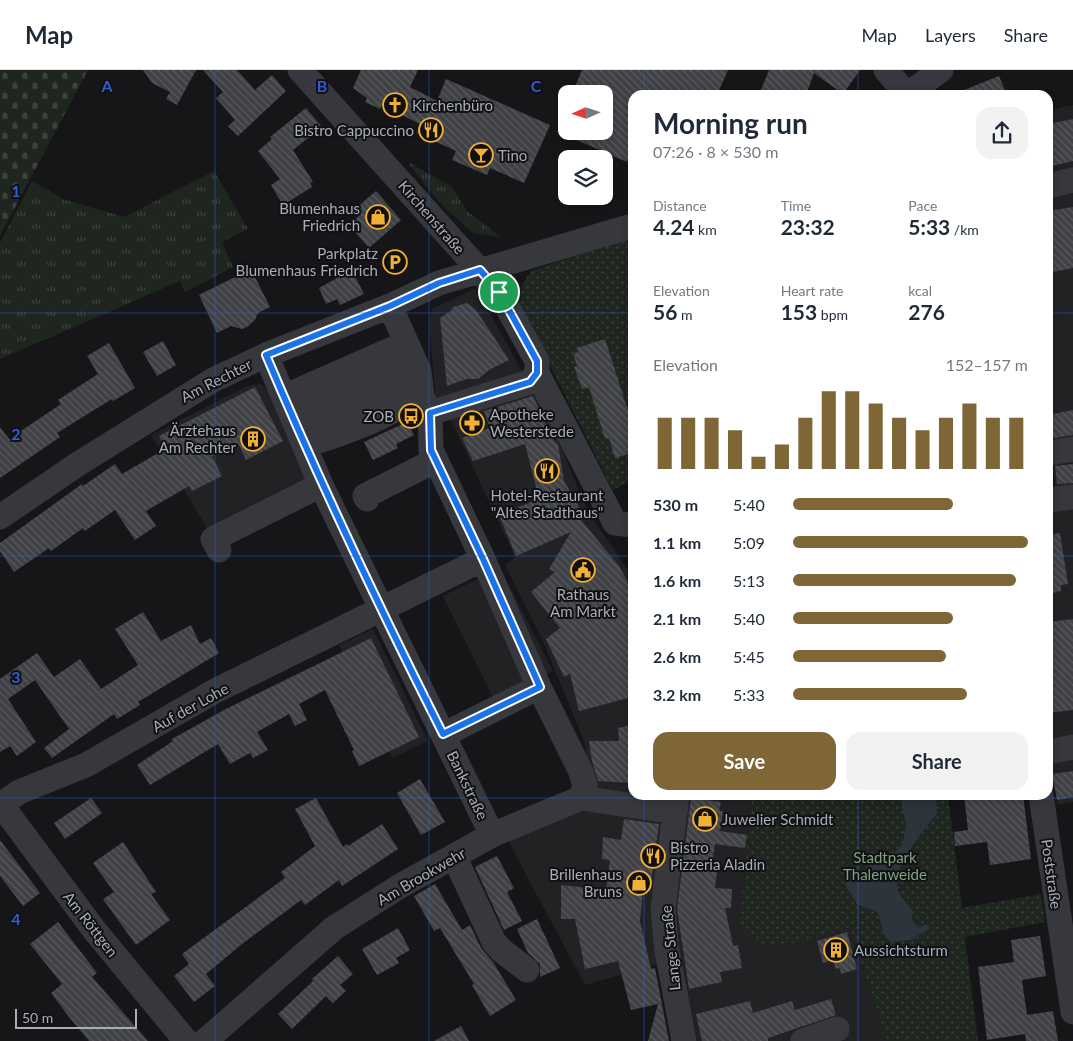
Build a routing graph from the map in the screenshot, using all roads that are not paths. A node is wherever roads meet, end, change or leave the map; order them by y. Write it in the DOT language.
graph roads {
  1 [pos="300,70"];
  2 [pos="886,70"];
  3 [pos="941,70"];
  4 [pos="903,90"];
  5 [pos="914,90"];
  6 [pos="1073,180"];
  7 [pos="1053,185"];
  8 [pos="628,228"];
  9 [pos="480,270"];
  10 [pos="390,306"];
  11 [pos="266,355"];
  12 [pos="410,361"];
  13 [pos="537,373"];
  14 [pos="430,413"];
  15 [pos="293,419"];
  16 [pos="1073,449"];
  17 [pos="1053,452"];
  18 [pos="436,460"];
  19 [pos="321,485"];
  20 [pos="1073,496"];
  21 [pos="366,499"];
  22 [pos="1053,499"];
  23 [pos="0,517"];
  24 [pos="628,525"];
  25 [pos="219,550"];
  26 [pos="483,559"];
  27 [pos="380,610"];
  28 [pos="540,687"];
  29 [pos="443,734"];
  30 [pos="1073,747"];
  31 [pos="1053,751"];
  32 [pos="581,798"];
  33 [pos="1042,800"];
  34 [pos="1,804"];
  35 [pos="676,804"];
  36 [pos="492,835"];
  37 [pos="454,856"];
  38 [pos="1065,903"];
  39 [pos="527,970"];
  40 [pos="1073,1012"];
  41 [pos="838,1029"];
  42 [pos="186,1041"];
  43 [pos="205,1041"];
  44 [pos="684,1041"];
  45 [pos="803,1041"];
  1 -- 9 [label="street, Kirchenstraße"];
  2 -- 4 [label="street"];
  3 -- 5 [label="street"];
  6 -- 7 [label="street"];
  8 -- 9 [label="street, Am Rechter"];
  9 -- 10 [label="street, Am Rechter"];
  9 -- 13 [label="street, Kirchenstraße"];
  10 -- 11 [label="street, Am Rechter"];
  10 -- 12 [label="street"];
  11 -- 15 [label="street, Bankstraße"];
  11 -- 23 [label="street, Am Rechter"];
  12 -- 14 [label="street"];
  12 -- 15 [label="street"];
  12 -- 15 [label="street"];
  12 -- 15 [label="street"];
  13 -- 14 [label="street"];
  13 -- 24 [label="street, Kirchenstraße"];
  14 -- 18 [label="street"];
  15 -- 19 [label="street, Bankstraße"];
  16 -- 17 [label="street"];
  18 -- 21 [label="street"];
  18 -- 26 [label="street"];
  19 -- 25 [label="street"];
  19 -- 27 [label="street, Bankstraße"];
  20 -- 22 [label="street"];
  26 -- 27 [label="street, Auf der Lohe"];
  26 -- 28 [label="street"];
  27 -- 29 [label="street, Bankstraße"];
  27 -- 34 [label="street, Auf der Lohe"];
  28 -- 29 [label="street"];
  28 -- 32 [label="street"];
  29 -- 36 [label="street, Bankstraße"];
  30 -- 31 [label="street"];
  32 -- 35 [label="street"];
  32 -- 36 [label="street, Am Brookwehr"];
  33 -- 38 [label="street, Poststraße"];
  34 -- 42 [label="street, Am Röttgen"];
  35 -- 44 [label="street, Lange Straße"];
  36 -- 37 [label="street, Am Brookwehr"];
  37 -- 39 [label="street"];
  37 -- 43 [label="street, Am Brookwehr"];
  38 -- 40 [label="street, Poststraße"];
  41 -- 45 [label="street"];
}
